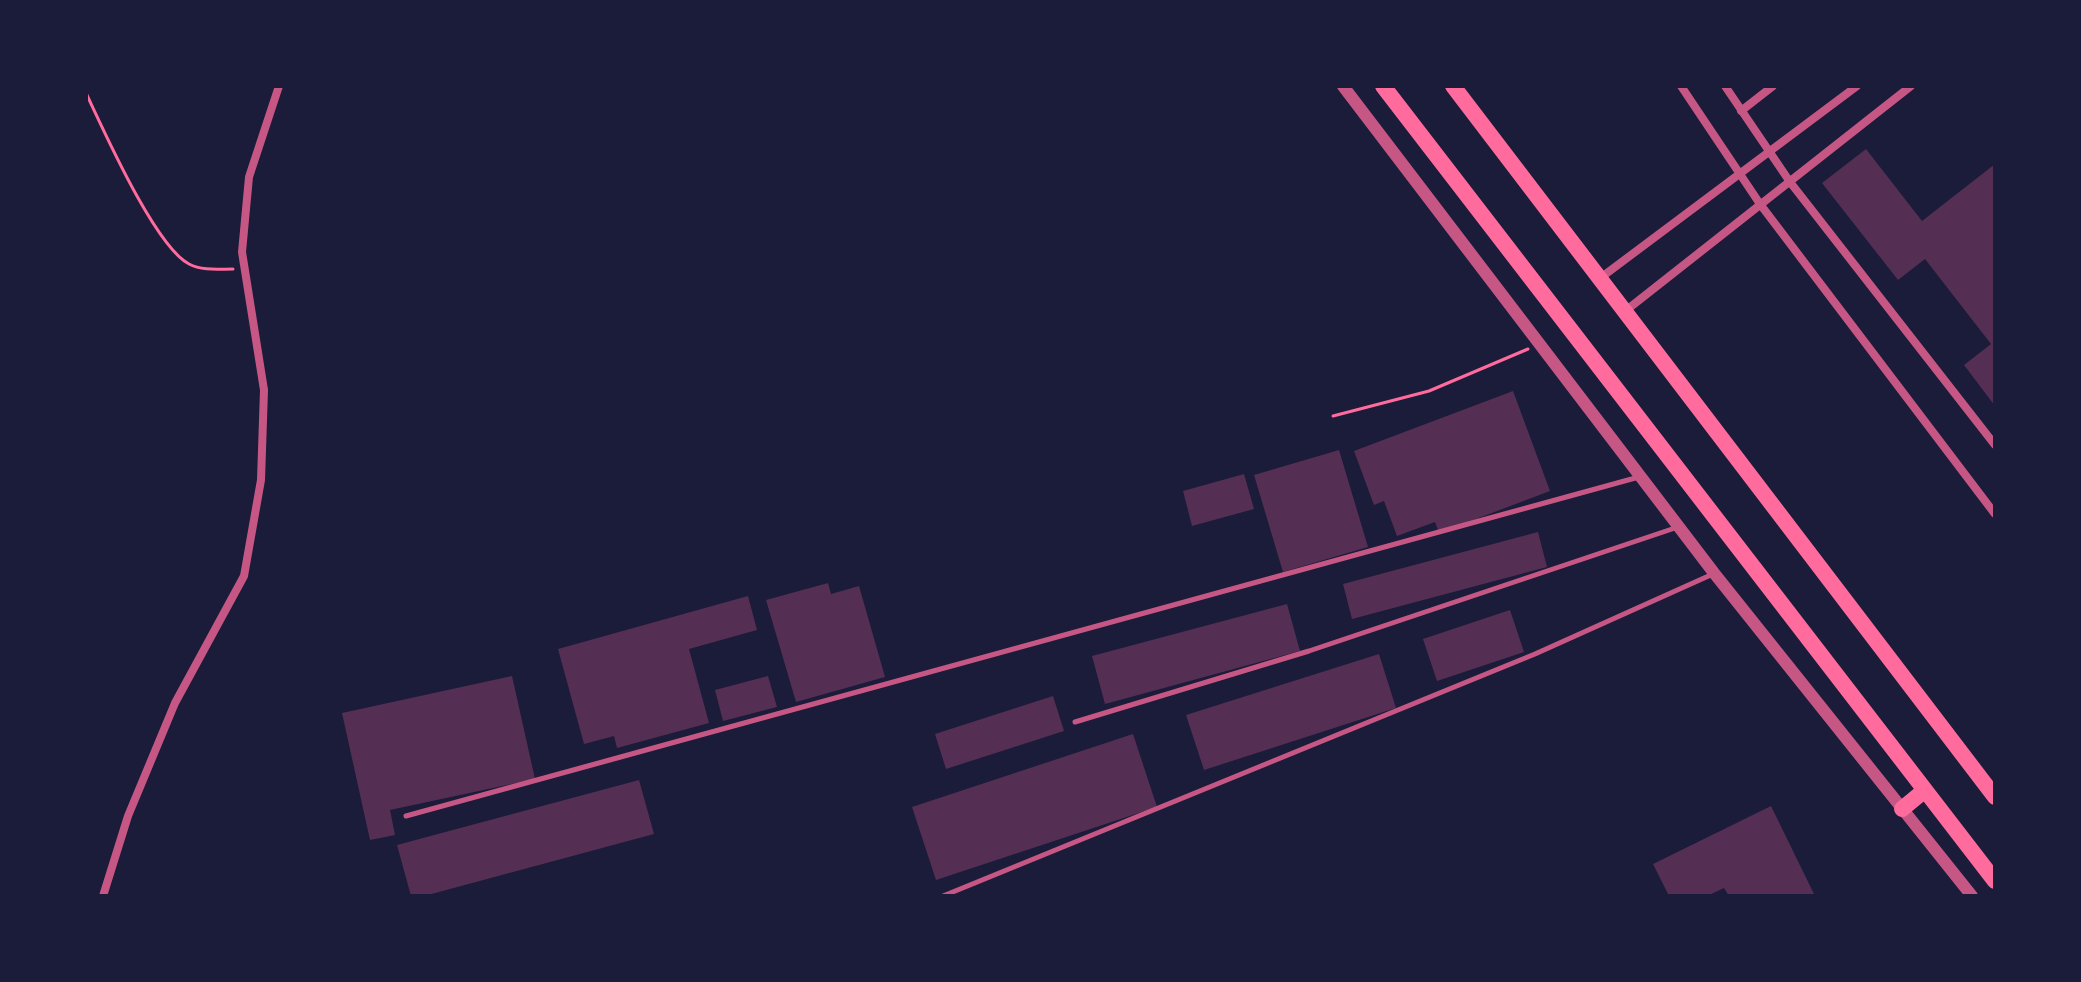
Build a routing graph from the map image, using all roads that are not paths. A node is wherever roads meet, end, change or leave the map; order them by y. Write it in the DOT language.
graph roads {
  1 [pos="279,86"];
  2 [pos="1343,86"];
  3 [pos="1383,86"];
  4 [pos="1453,86"];
  5 [pos="1681,86"];
  6 [pos="1725,86"];
  7 [pos="1773,86"];
  8 [pos="1857,86"];
  9 [pos="1911,86"];
  10 [pos="1741,111"];
  11 [pos="1769,154"];
  12 [pos="1740,175"];
  13 [pos="1790,182"];
  14 [pos="1760,204"];
  15 [pos="1599,280"];
  16 [pos="1623,312"];
  17 [pos="1995,445"];
  18 [pos="1640,477"];
  19 [pos="1995,514"];
  20 [pos="1678,527"];
  21 [pos="1714,573"];
  22 [pos="1075,722"];
  23 [pos="1925,790"];
  24 [pos="1995,797"];
  25 [pos="1902,809"];
  26 [pos="406,816"];
  27 [pos="1995,881"];
  28 [pos="103,896"];
  29 [pos="943,896"];
  30 [pos="1972,896"];
  1 -- 28 [label="street"];
  2 -- 18 [label="street"];
  3 -- 23 [label="highway"];
  4 -- 15 [label="highway"];
  5 -- 12 [label="street"];
  6 -- 10 [label="street"];
  7 -- 10 [label="street"];
  8 -- 11 [label="street"];
  9 -- 13 [label="street"];
  10 -- 11 [label="street"];
  11 -- 12 [label="street"];
  11 -- 13 [label="street"];
  12 -- 14 [label="street"];
  12 -- 15 [label="street"];
  13 -- 14 [label="street"];
  13 -- 17 [label="street"];
  14 -- 16 [label="street"];
  14 -- 19 [label="street"];
  15 -- 16 [label="highway"];
  16 -- 24 [label="highway"];
  18 -- 20 [label="street"];
  18 -- 26 [label="lane"];
  20 -- 21 [label="street"];
  20 -- 22 [label="lane"];
  21 -- 25 [label="street"];
  21 -- 29 [label="lane"];
  23 -- 25 [label="highway"];
  23 -- 27 [label="highway"];
  25 -- 30 [label="street"];
}
